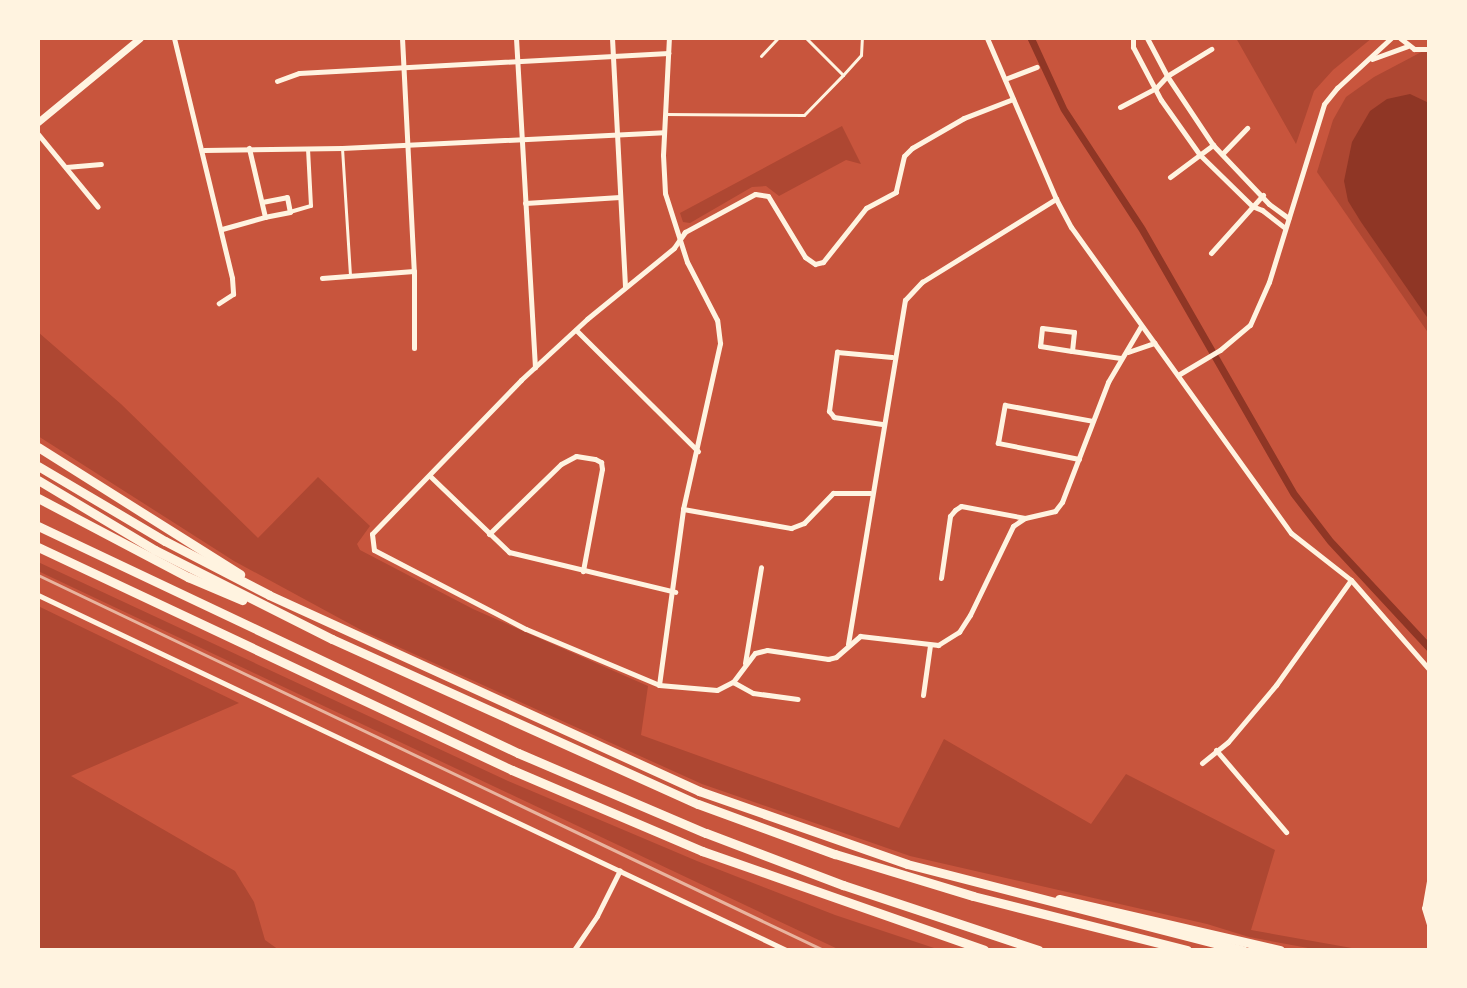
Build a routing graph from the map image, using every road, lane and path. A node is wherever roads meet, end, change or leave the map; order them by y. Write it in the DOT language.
graph roads {
  1 [pos="140,38"];
  2 [pos="174,38"];
  3 [pos="402,38"];
  4 [pos="516,38"];
  5 [pos="612,38"];
  6 [pos="669,38"];
  7 [pos="778,38"];
  8 [pos="806,38"];
  9 [pos="862,38"];
  10 [pos="987,38"];
  11 [pos="1133,38"];
  12 [pos="1147,38"];
  13 [pos="1391,38"];
  14 [pos="1400,38"];
  15 [pos="1407,46"];
  16 [pos="1211,49"];
  17 [pos="1429,49"];
  18 [pos="668,53"];
  19 [pos="612,56"];
  20 [pos="761,56"];
  21 [pos="1371,59"];
  22 [pos="517,62"];
  23 [pos="1037,67"];
  24 [pos="402,68"];
  25 [pos="843,75"];
  26 [pos="1167,76"];
  27 [pos="1005,79"];
  28 [pos="277,81"];
  29 [pos="1156,88"];
  30 [pos="1013,99"];
  31 [pos="1120,107"];
  32 [pos="665,114"];
  33 [pos="38,122"];
  34 [pos="1247,128"];
  35 [pos="664,132"];
  36 [pos="38,134"];
  37 [pos="615,134"];
  38 [pos="522,139"];
  39 [pos="407,143"];
  40 [pos="1213,145"];
  41 [pos="249,148"];
  42 [pos="342,148"];
  43 [pos="308,149"];
  44 [pos="204,150"];
  45 [pos="1222,153"];
  46 [pos="1200,155"];
  47 [pos="101,164"];
  48 [pos="65,167"];
  49 [pos="1170,177"];
  50 [pos="1263,195"];
  51 [pos="620,197"];
  52 [pos="1056,199"];
  53 [pos="261,202"];
  54 [pos="525,203"];
  55 [pos="1252,206"];
  56 [pos="98,207"];
  57 [pos="290,212"];
  58 [pos="265,217"];
  59 [pos="1288,218"];
  60 [pos="1285,228"];
  61 [pos="222,230"];
  62 [pos="679,238"];
  63 [pos="1211,253"];
  64 [pos="414,271"];
  65 [pos="350,276"];
  66 [pos="322,278"];
  67 [pos="625,288"];
  68 [pos="219,303"];
  69 [pos="1141,326"];
  70 [pos="576,330"];
  71 [pos="1154,343"];
  72 [pos="414,348"];
  73 [pos="1072,351"];
  74 [pos="1127,352"];
  75 [pos="892,357"];
  76 [pos="1120,358"];
  77 [pos="535,368"];
  78 [pos="1178,375"];
  79 [pos="1093,421"];
  80 [pos="882,424"];
  81 [pos="38,447"];
  82 [pos="698,452"];
  83 [pos="1079,459"];
  84 [pos="38,466"];
  85 [pos="430,476"];
  86 [pos="38,480"];
  87 [pos="870,493"];
  88 [pos="38,498"];
  89 [pos="683,509"];
  90 [pos="1025,518"];
  91 [pos="38,526"];
  92 [pos="489,534"];
  93 [pos="38,547"];
  94 [pos="761,567"];
  95 [pos="583,571"];
  96 [pos="941,578"];
  97 [pos="1351,580"];
  98 [pos="675,592"];
  99 [pos="38,595"];
  100 [pos="269,595"];
  101 [pos="332,639"];
  102 [pos="847,645"];
  103 [pos="930,645"];
  104 [pos="745,663"];
  105 [pos="1429,669"];
  106 [pos="733,682"];
  107 [pos="659,685"];
  108 [pos="923,695"];
  109 [pos="798,699"];
  110 [pos="1216,750"];
  111 [pos="1202,763"];
  112 [pos="1286,832"];
  113 [pos="907,864"];
  114 [pos="620,870"];
  115 [pos="1429,881"];
  116 [pos="1429,924"];
  117 [pos="1097,929"];
  118 [pos="574,950"];
  119 [pos="786,950"];
  120 [pos="984,950"];
  121 [pos="1038,950"];
  122 [pos="1169,950"];
  123 [pos="1187,950"];
  124 [pos="1243,950"];
  125 [pos="1280,950"];
  1 -- 33 [label="main road"];
  2 -- 44 [label="street"];
  3 -- 24 [label="street"];
  4 -- 22 [label="street"];
  5 -- 19 [label="street"];
  6 -- 18 [label="street"];
  7 -- 20 [label="lane"];
  8 -- 25 [label="lane"];
  9 -- 25 [label="lane"];
  10 -- 27 [label="street"];
  11 -- 29 [label="street"];
  12 -- 26 [label="street"];
  13 -- 21 [label="street"];
  14 -- 15 [label="street"];
  15 -- 17 [label="street"];
  15 -- 21 [label="street"];
  16 -- 26 [label="street"];
  18 -- 19 [label="street"];
  18 -- 32 [label="street"];
  19 -- 22 [label="street"];
  19 -- 37 [label="street"];
  21 -- 59 [label="street"];
  22 -- 24 [label="street"];
  22 -- 38 [label="street"];
  23 -- 27 [label="street"];
  24 -- 28 [label="street"];
  24 -- 39 [label="street"];
  25 -- 32 [label="lane"];
  26 -- 29 [label="street"];
  26 -- 40 [label="street"];
  27 -- 30 [label="street"];
  29 -- 31 [label="street"];
  29 -- 46 [label="street"];
  30 -- 52 [label="street"];
  30 -- 62 [label="street"];
  32 -- 35 [label="street"];
  34 -- 45 [label="street"];
  35 -- 37 [label="street"];
  35 -- 62 [label="street"];
  36 -- 48 [label="street"];
  37 -- 38 [label="street"];
  37 -- 51 [label="street"];
  38 -- 39 [label="street"];
  38 -- 54 [label="street"];
  39 -- 42 [label="street"];
  39 -- 64 [label="street"];
  40 -- 45 [label="street"];
  40 -- 46 [label="street"];
  41 -- 43 [label="street"];
  41 -- 44 [label="street"];
  41 -- 53 [label="street"];
  42 -- 43 [label="street"];
  42 -- 65 [label="lane"];
  43 -- 57 [label="street"];
  44 -- 61 [label="street"];
  45 -- 50 [label="street"];
  46 -- 49 [label="street"];
  46 -- 55 [label="street"];
  47 -- 48 [label="street"];
  48 -- 56 [label="street"];
  50 -- 55 [label="street"];
  50 -- 59 [label="street"];
  51 -- 54 [label="street"];
  51 -- 67 [label="street"];
  52 -- 69 [label="street"];
  52 -- 75 [label="street"];
  53 -- 57 [label="street"];
  53 -- 58 [label="street"];
  54 -- 77 [label="street"];
  55 -- 60 [label="street"];
  55 -- 63 [label="street"];
  57 -- 58 [label="street"];
  58 -- 61 [label="street"];
  59 -- 60 [label="street"];
  60 -- 78 [label="street"];
  61 -- 68 [label="street"];
  62 -- 67 [label="street"];
  62 -- 82 [label="street"];
  64 -- 65 [label="street"];
  64 -- 72 [label="street"];
  65 -- 66 [label="street"];
  67 -- 70 [label="street"];
  69 -- 71 [label="street"];
  69 -- 74 [label="street"];
  70 -- 77 [label="street"];
  70 -- 82 [label="street"];
  71 -- 74 [label="street"];
  71 -- 78 [label="street"];
  73 -- 73 [label="street"];
  73 -- 76 [label="street"];
  74 -- 76 [label="street"];
  75 -- 80 [label="street"];
  75 -- 80 [label="street"];
  76 -- 79 [label="street"];
  77 -- 85 [label="street"];
  78 -- 97 [label="street"];
  79 -- 83 [label="street"];
  79 -- 83 [label="street"];
  80 -- 87 [label="street"];
  81 -- 100 [label="highway"];
  82 -- 89 [label="street"];
  83 -- 90 [label="street"];
  84 -- 100 [label="highway"];
  85 -- 92 [label="street"];
  85 -- 107 [label="street"];
  86 -- 101 [label="highway"];
  87 -- 89 [label="street"];
  87 -- 102 [label="street"];
  88 -- 101 [label="highway"];
  89 -- 98 [label="street"];
  90 -- 96 [label="street"];
  90 -- 103 [label="street"];
  91 -- 121 [label="highway"];
  92 -- 95 [label="street"];
  92 -- 95 [label="street"];
  93 -- 120 [label="highway"];
  94 -- 104 [label="street"];
  95 -- 98 [label="street"];
  97 -- 105 [label="street"];
  97 -- 110 [label="street"];
  98 -- 107 [label="street"];
  99 -- 114 [label="street"];
  100 -- 113 [label="highway"];
  101 -- 117 [label="highway"];
  102 -- 103 [label="street"];
  102 -- 104 [label="street"];
  103 -- 108 [label="street"];
  104 -- 106 [label="street"];
  106 -- 107 [label="street"];
  106 -- 109 [label="street"];
  110 -- 111 [label="street"];
  110 -- 112 [label="street"];
  113 -- 124 [label="highway"];
  113 -- 125 [label="highway"];
  114 -- 118 [label="street"];
  114 -- 119 [label="street"];
  115 -- 116 [label="street"];
  117 -- 122 [label="highway"];
  117 -- 123 [label="highway"];
}
